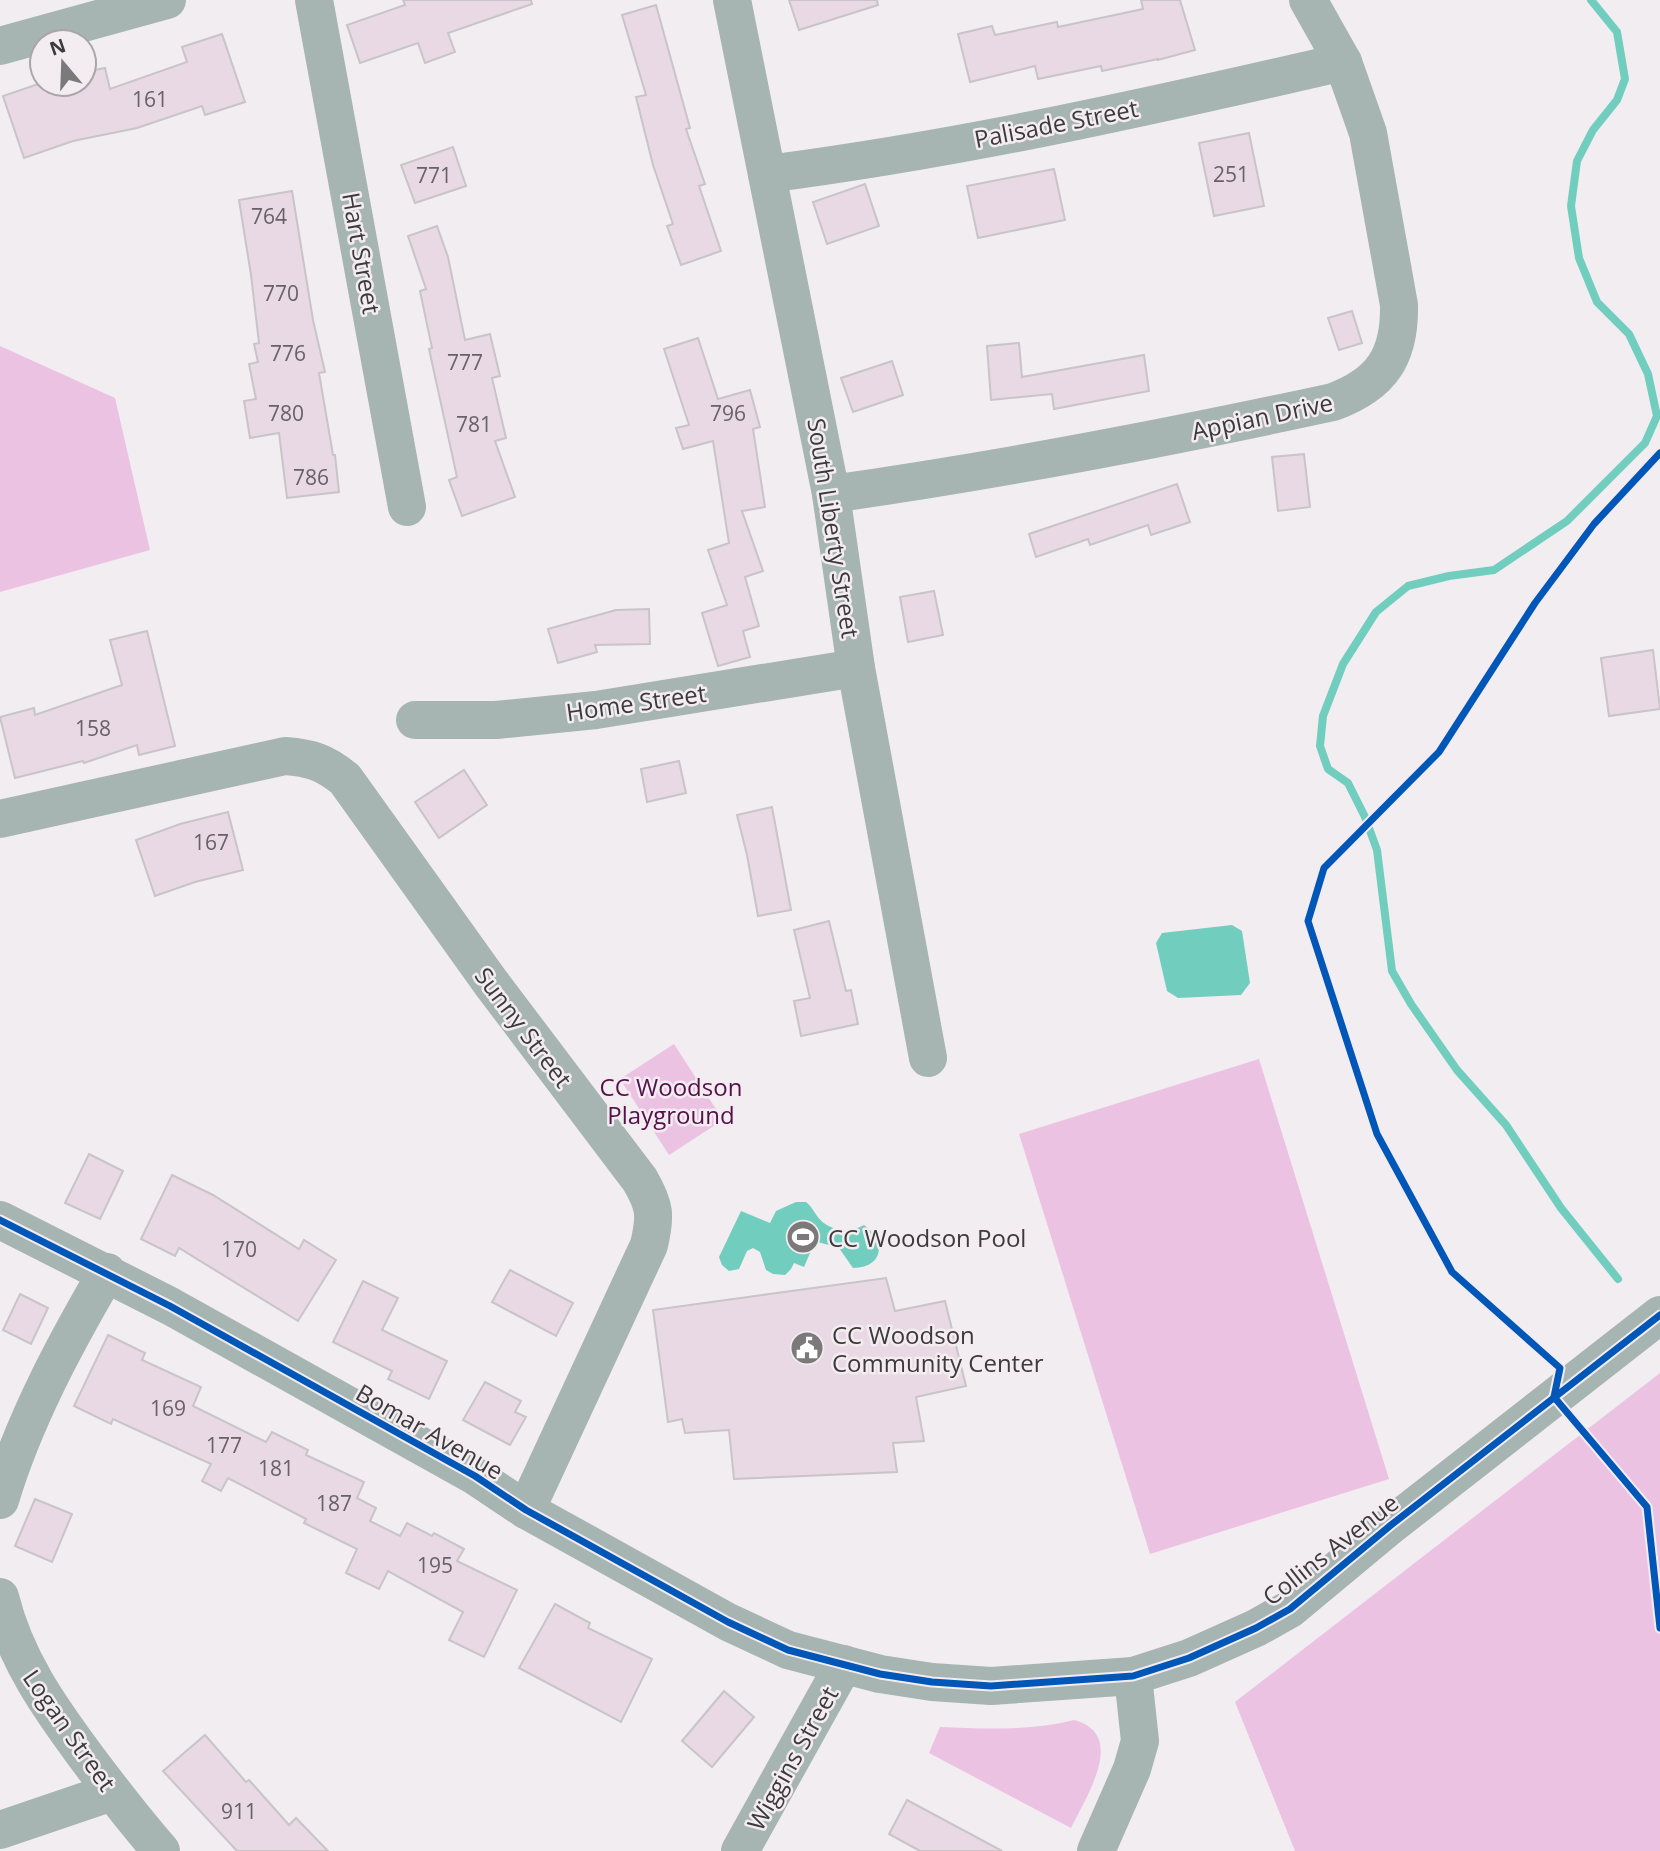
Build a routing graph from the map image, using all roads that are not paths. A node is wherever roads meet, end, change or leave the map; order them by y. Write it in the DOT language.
graph roads {
  1 [pos="167,0"];
  2 [pos="314,0"];
  3 [pos="732,0"];
  4 [pos="1308,0"];
  5 [pos="0,46"];
  6 [pos="1343,62"];
  7 [pos="767,174"];
  8 [pos="831,494"];
  9 [pos="407,507"];
  10 [pos="856,668"];
  11 [pos="415,720"];
  12 [pos="0,819"];
  13 [pos="928,1058"];
  14 [pos="0,1220"];
  15 [pos="107,1272"];
  16 [pos="1660,1315"];
  17 [pos="0,1500"];
  18 [pos="526,1510"];
  19 [pos="0,1597"];
  20 [pos="844,1664"];
  21 [pos="1133,1676"];
  22 [pos="113,1792"];
  23 [pos="0,1830"];
  24 [pos="1106,1848"];
  25 [pos="161,1851"];
  26 [pos="740,1851"];
  1 -- 5 [label="street"];
  2 -- 9 [label="street, Hart Street"];
  3 -- 7 [label="street, South Liberty Street"];
  4 -- 6 [label="street, Appian Drive"];
  6 -- 7 [label="street, Palisade Street"];
  6 -- 8 [label="street, Appian Drive"];
  7 -- 8 [label="street, South Liberty Street"];
  8 -- 10 [label="street, South Liberty Street"];
  10 -- 11 [label="street, Home Street"];
  10 -- 13 [label="street, South Liberty Street"];
  12 -- 18 [label="street, Sunny Street"];
  14 -- 15 [label="street, Bomar Avenue"];
  15 -- 17 [label="street"];
  15 -- 18 [label="street, Bomar Avenue"];
  16 -- 21 [label="street, Collins Avenue"];
  18 -- 20 [label="street, Bomar Avenue"];
  19 -- 22 [label="street, Logan Street"];
  20 -- 21 [label="street, Collins Avenue"];
  20 -- 26 [label="street, Wiggins Street"];
  21 -- 24 [label="street"];
  22 -- 23 [label="street"];
  22 -- 25 [label="street, Logan Street"];
}
